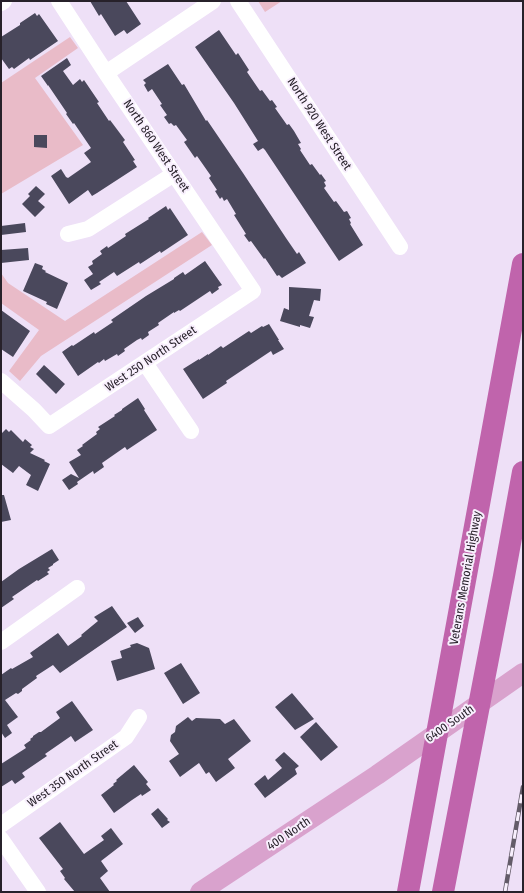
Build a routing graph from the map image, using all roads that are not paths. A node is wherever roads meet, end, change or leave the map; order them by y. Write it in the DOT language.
graph roads {
  1 [pos="4,1"];
  2 [pos="59,1"];
  3 [pos="213,1"];
  4 [pos="238,1"];
  5 [pos="1,3"];
  6 [pos="106,73"];
  7 [pos="174,174"];
  8 [pos="68,234"];
  9 [pos="400,247"];
  10 [pos="523,264"];
  11 [pos="253,291"];
  12 [pos="145,363"];
  13 [pos="1,380"];
  14 [pos="190,431"];
  15 [pos="523,472"];
  16 [pos="77,588"];
  17 [pos="1,642"];
  18 [pos="523,673"];
  19 [pos="139,717"];
  20 [pos="376,775"];
  21 [pos="1,824"];
  22 [pos="1,839"];
  23 [pos="38,892"];
  24 [pos="200,892"];
  25 [pos="408,892"];
  26 [pos="443,892"];
  1 -- 5 [label="street"];
  2 -- 6 [label="street, North 860 West Street"];
  3 -- 6 [label="street"];
  4 -- 9 [label="street, North 920 West Street"];
  6 -- 7 [label="street, North 860 West Street"];
  7 -- 8 [label="street"];
  7 -- 11 [label="street, North 860 West Street"];
  10 -- 25 [label="highway, Veterans Memorial Highway"];
  11 -- 12 [label="street, West 250 North Street"];
  12 -- 13 [label="street, West 250 North Street"];
  12 -- 14 [label="street"];
  15 -- 26 [label="highway"];
  16 -- 17 [label="street"];
  18 -- 20 [label="main road, 6400 South"];
  19 -- 21 [label="street, West 350 North Street"];
  20 -- 24 [label="main road, 400 North"];
  22 -- 23 [label="street"];
}
